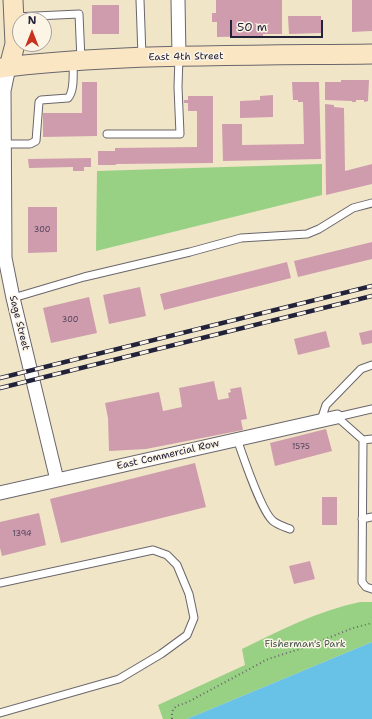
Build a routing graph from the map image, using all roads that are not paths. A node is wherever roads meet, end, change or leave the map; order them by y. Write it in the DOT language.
graph roads {
  1 [pos="140,0"];
  2 [pos="178,0"];
  3 [pos="13,9"];
  4 [pos="372,54"];
  5 [pos="178,56"];
  6 [pos="142,58"];
  7 [pos="77,61"];
  8 [pos="4,68"];
  9 [pos="107,134"];
  10 [pos="4,144"];
  11 [pos="2,192"];
  12 [pos="372,203"];
  13 [pos="13,298"];
  14 [pos="372,365"];
  15 [pos="372,409"];
  16 [pos="336,417"];
  17 [pos="321,420"];
  18 [pos="237,439"];
  19 [pos="372,439"];
  20 [pos="363,440"];
  21 [pos="57,480"];
  22 [pos="0,493"];
  23 [pos="372,517"];
  24 [pos="362,519"];
  25 [pos="290,529"];
  26 [pos="0,583"];
  27 [pos="372,589"];
  28 [pos="0,713"];
  1 -- 6 [label="lane"];
  2 -- 5 [label="street"];
  3 -- 7 [label="lane"];
  3 -- 8 [label="main road"];
  4 -- 5 [label="main road, East 4th Street"];
  5 -- 6 [label="main road, East 4th Street"];
  5 -- 9 [label="lane"];
  6 -- 7 [label="main road, East 4th Street"];
  7 -- 8 [label="main road, East 4th Street"];
  7 -- 10 [label="lane"];
  8 -- 10 [label="street, Sage Street"];
  10 -- 11 [label="street, Sage Street"];
  11 -- 13 [label="street, Sage Street"];
  12 -- 13 [label="lane"];
  13 -- 21 [label="street, Sage Street"];
  14 -- 17 [label="lane"];
  15 -- 16 [label="lane"];
  16 -- 17 [label="street, East Commercial Row"];
  16 -- 20 [label="lane"];
  17 -- 18 [label="street, East Commercial Row"];
  18 -- 21 [label="street, East Commercial Row"];
  18 -- 25 [label="lane"];
  19 -- 20 [label="lane"];
  20 -- 24 [label="lane"];
  21 -- 22 [label="street, East Commercial Row"];
  23 -- 24 [label="lane"];
  24 -- 27 [label="lane"];
  26 -- 28 [label="lane"];
}
